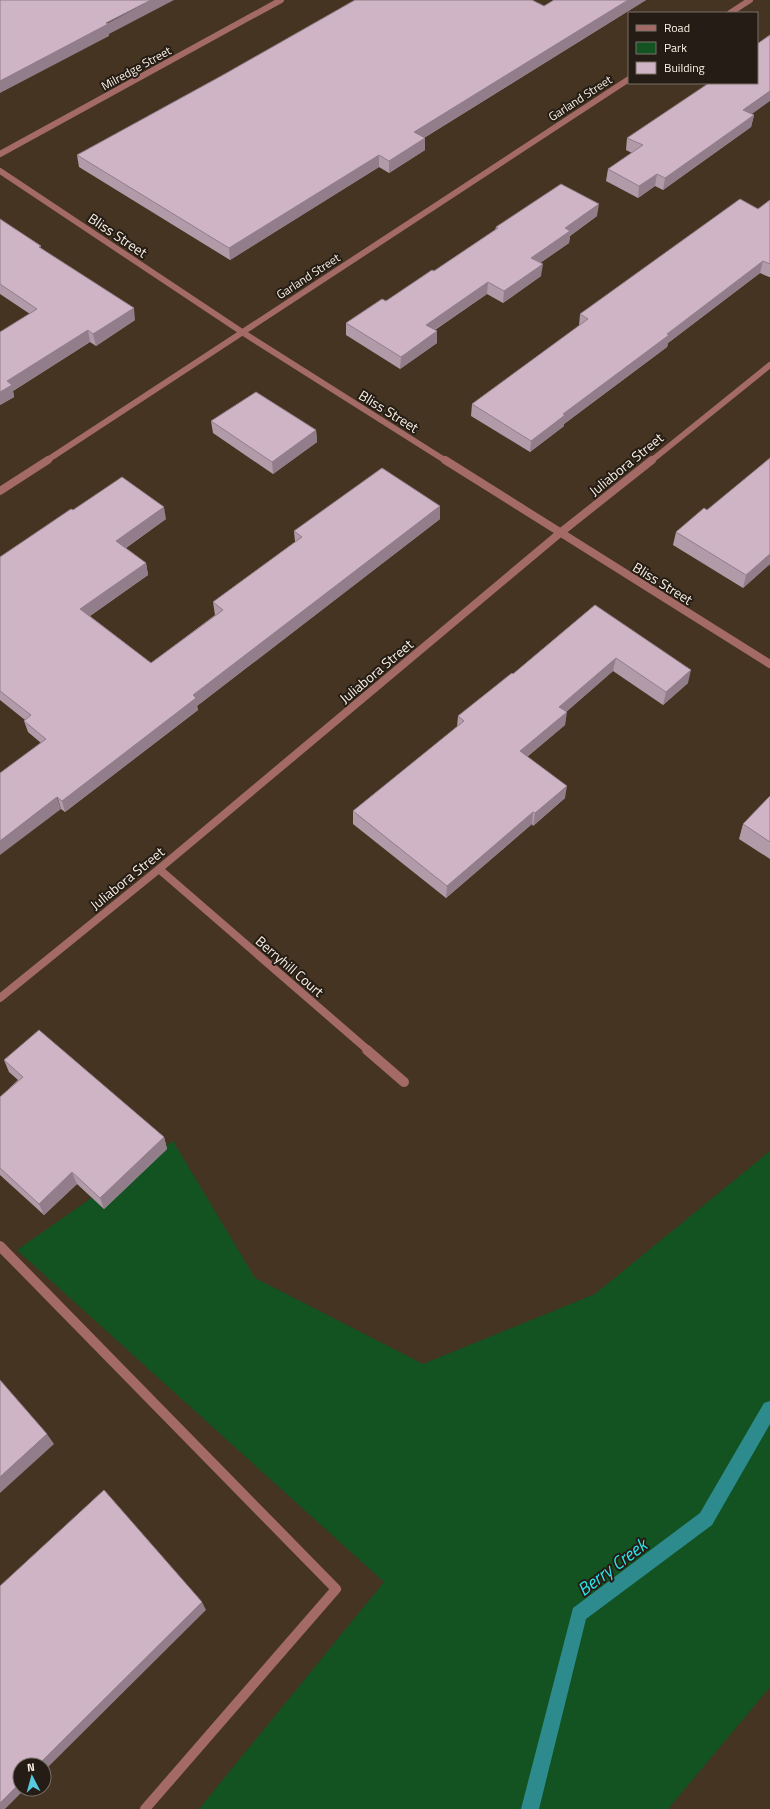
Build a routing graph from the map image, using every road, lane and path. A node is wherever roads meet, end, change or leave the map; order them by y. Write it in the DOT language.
graph roads {
  1 [pos="281,0"];
  2 [pos="750,0"];
  3 [pos="732,12"];
  4 [pos="628,80"];
  5 [pos="0,154"];
  6 [pos="0,171"];
  7 [pos="242,332"];
  8 [pos="770,365"];
  9 [pos="0,491"];
  10 [pos="560,533"];
  11 [pos="770,664"];
  12 [pos="159,870"];
  13 [pos="0,998"];
  14 [pos="404,1082"];
  15 [pos="0,1246"];
  16 [pos="145,1809"];
  1 -- 5 [label="street, Milredge Street"];
  2 -- 3 [label="street"];
  4 -- 7 [label="street, Garland Street"];
  6 -- 7 [label="street, Bliss Street"];
  7 -- 9 [label="street, Garland Street"];
  7 -- 10 [label="street, Bliss Street"];
  8 -- 10 [label="street, Juliabora Street"];
  10 -- 11 [label="street, Bliss Street"];
  10 -- 12 [label="street, Juliabora Street"];
  12 -- 13 [label="street, Juliabora Street"];
  12 -- 14 [label="street, Berryhill Court"];
  15 -- 16 [label="street"];
}
